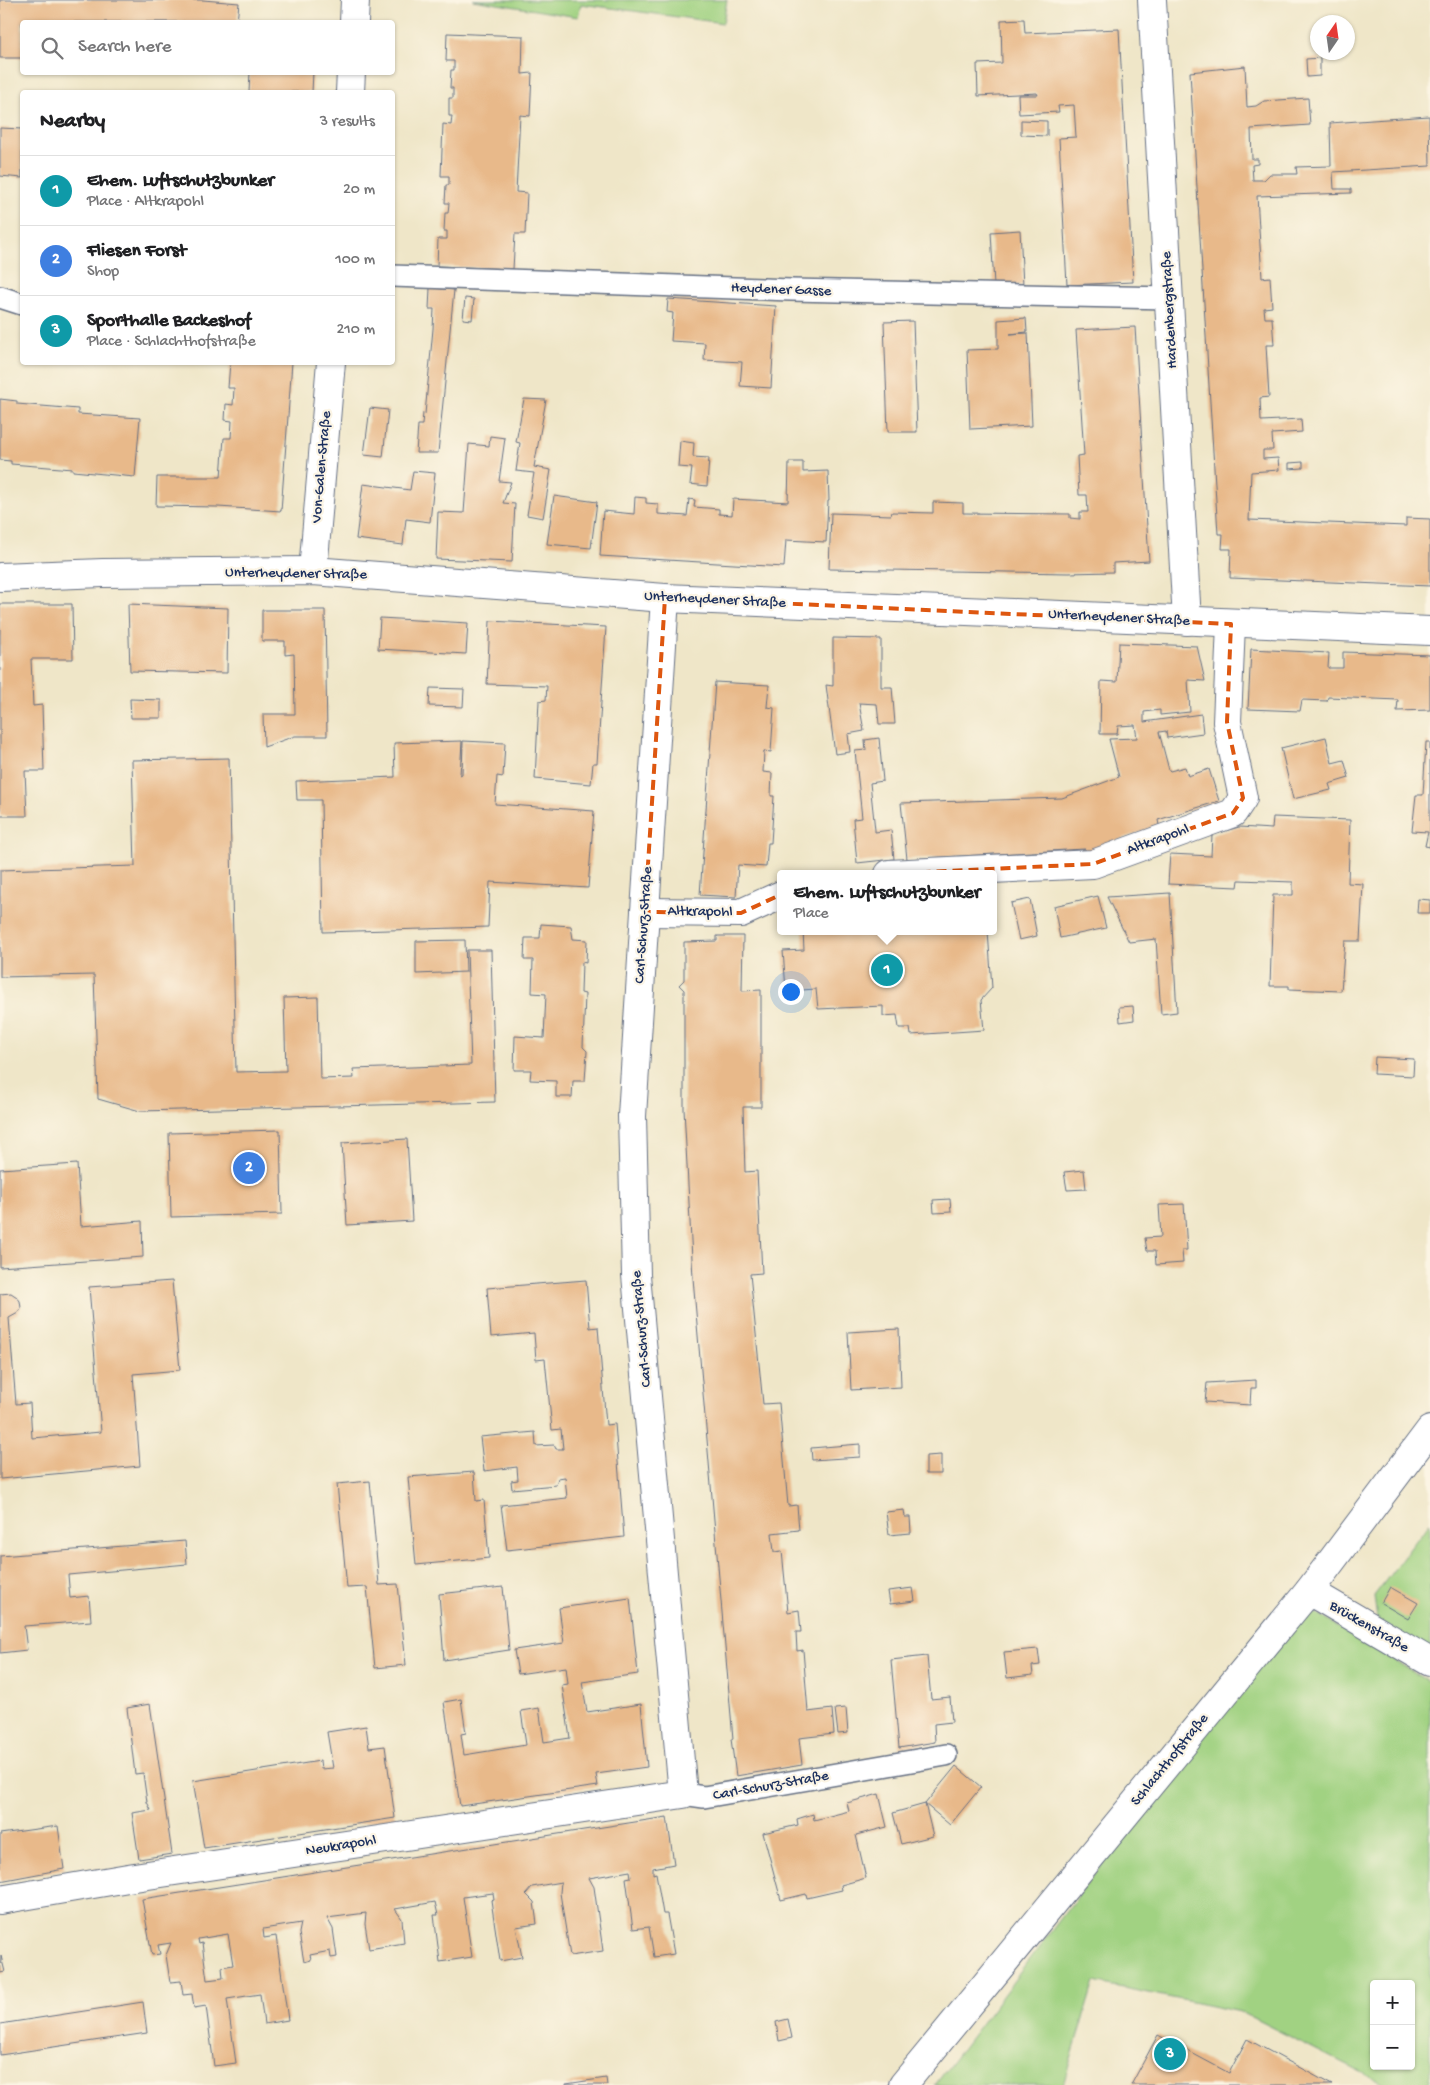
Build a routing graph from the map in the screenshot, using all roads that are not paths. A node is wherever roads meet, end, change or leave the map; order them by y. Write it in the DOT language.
graph roads {
  1 [pos="356,0"];
  2 [pos="1152,0"];
  3 [pos="354,20"];
  4 [pos="351,75"];
  5 [pos="350,90"];
  6 [pos="395,276"];
  7 [pos="0,297"];
  8 [pos="1169,298"];
  9 [pos="20,303"];
  10 [pos="331,365"];
  11 [pos="313,571"];
  12 [pos="0,577"];
  13 [pos="665,598"];
  14 [pos="1187,620"];
  15 [pos="1231,624"];
  16 [pos="1430,631"];
  17 [pos="971,870"];
  18 [pos="777,897"];
  19 [pos="645,912"];
  20 [pos="1430,1430"];
  21 [pos="1309,1591"];
  22 [pos="1430,1662"];
  23 [pos="946,1755"];
  24 [pos="683,1794"];
  25 [pos="0,1900"];
  26 [pos="903,2085"];
  1 -- 3 [label="street"];
  2 -- 8 [label="street, Hardenbergstraße"];
  4 -- 5 [label="street"];
  6 -- 8 [label="lane, Heydener Gasse"];
  7 -- 9 [label="lane"];
  8 -- 14 [label="street, Hardenbergstraße"];
  10 -- 11 [label="street, Von-Galen-Straße"];
  11 -- 12 [label="street, Unterheydener Straße"];
  11 -- 13 [label="street, Unterheydener Straße"];
  13 -- 14 [label="street, Unterheydener Straße"];
  13 -- 19 [label="street, Carl-Schurz-Straße"];
  14 -- 15 [label="street, Unterheydener Straße"];
  15 -- 16 [label="street, Unterheydener Straße"];
  15 -- 17 [label="street, Altkrapohl"];
  18 -- 19 [label="street, Altkrapohl"];
  19 -- 24 [label="street, Carl-Schurz-Straße"];
  20 -- 21 [label="street, Schlachthofstraße"];
  21 -- 22 [label="street, Brückenstraße"];
  21 -- 26 [label="street, Schlachthofstraße"];
  23 -- 24 [label="lane, Carl-Schurz-Straße"];
  24 -- 25 [label="street, Neukrapohl"];
}
